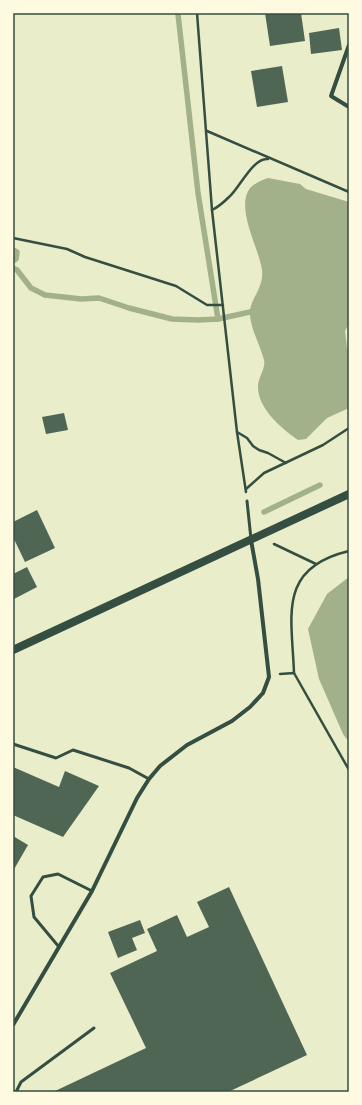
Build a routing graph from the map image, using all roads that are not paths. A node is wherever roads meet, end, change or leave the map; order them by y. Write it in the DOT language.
graph roads {
  1 [pos="349,45"];
  2 [pos="349,107"];
  3 [pos="349,494"];
  4 [pos="247,501"];
  5 [pos="251,540"];
  6 [pos="13,650"];
  7 [pos="13,744"];
  8 [pos="149,779"];
  9 [pos="92,891"];
  10 [pos="59,947"];
  11 [pos="13,1025"];
  12 [pos="94,1028"];
  13 [pos="16,1092"];
  1 -- 2 [label="street"];
  3 -- 5 [label="main road"];
  4 -- 5 [label="lane"];
  5 -- 6 [label="main road"];
  5 -- 8 [label="street"];
  7 -- 8 [label="lane"];
  8 -- 9 [label="street"];
  9 -- 10 [label="street"];
  9 -- 10 [label="lane"];
  10 -- 11 [label="street"];
  12 -- 13 [label="lane"];
}
